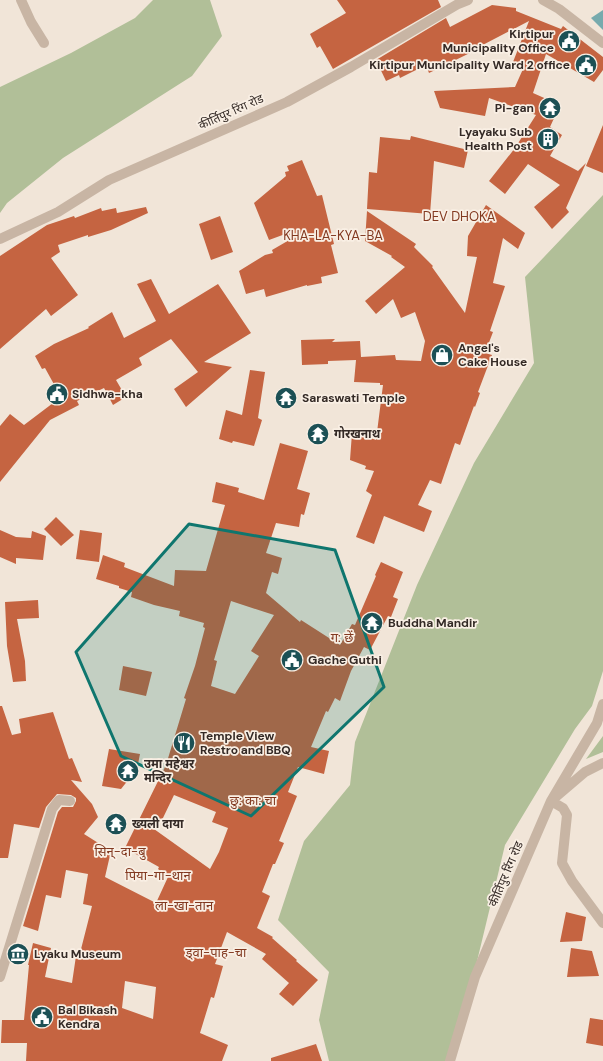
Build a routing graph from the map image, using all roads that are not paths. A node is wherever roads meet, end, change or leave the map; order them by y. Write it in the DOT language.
graph roads {
  1 [pos="21,0"];
  2 [pos="468,0"];
  3 [pos="543,0"];
  4 [pos="44,43"];
  5 [pos="603,43"];
  6 [pos="0,239"];
  7 [pos="603,704"];
  8 [pos="603,764"];
  9 [pos="70,801"];
  10 [pos="552,801"];
  11 [pos="599,908"];
  12 [pos="603,923"];
  13 [pos="0,977"];
  14 [pos="450,1061"];
  1 -- 4 [label="street"];
  2 -- 6 [label="street, कीर्तिपुर रिंग रोड"];
  3 -- 5 [label="street"];
  7 -- 10 [label="street, कीर्तिपुर रिंग रोड"];
  8 -- 10 [label="street"];
  9 -- 13 [label="street"];
  10 -- 11 [label="street"];
  10 -- 14 [label="street, कीर्तिपुर रिंग रोड"];
  11 -- 12 [label="street"];
}
